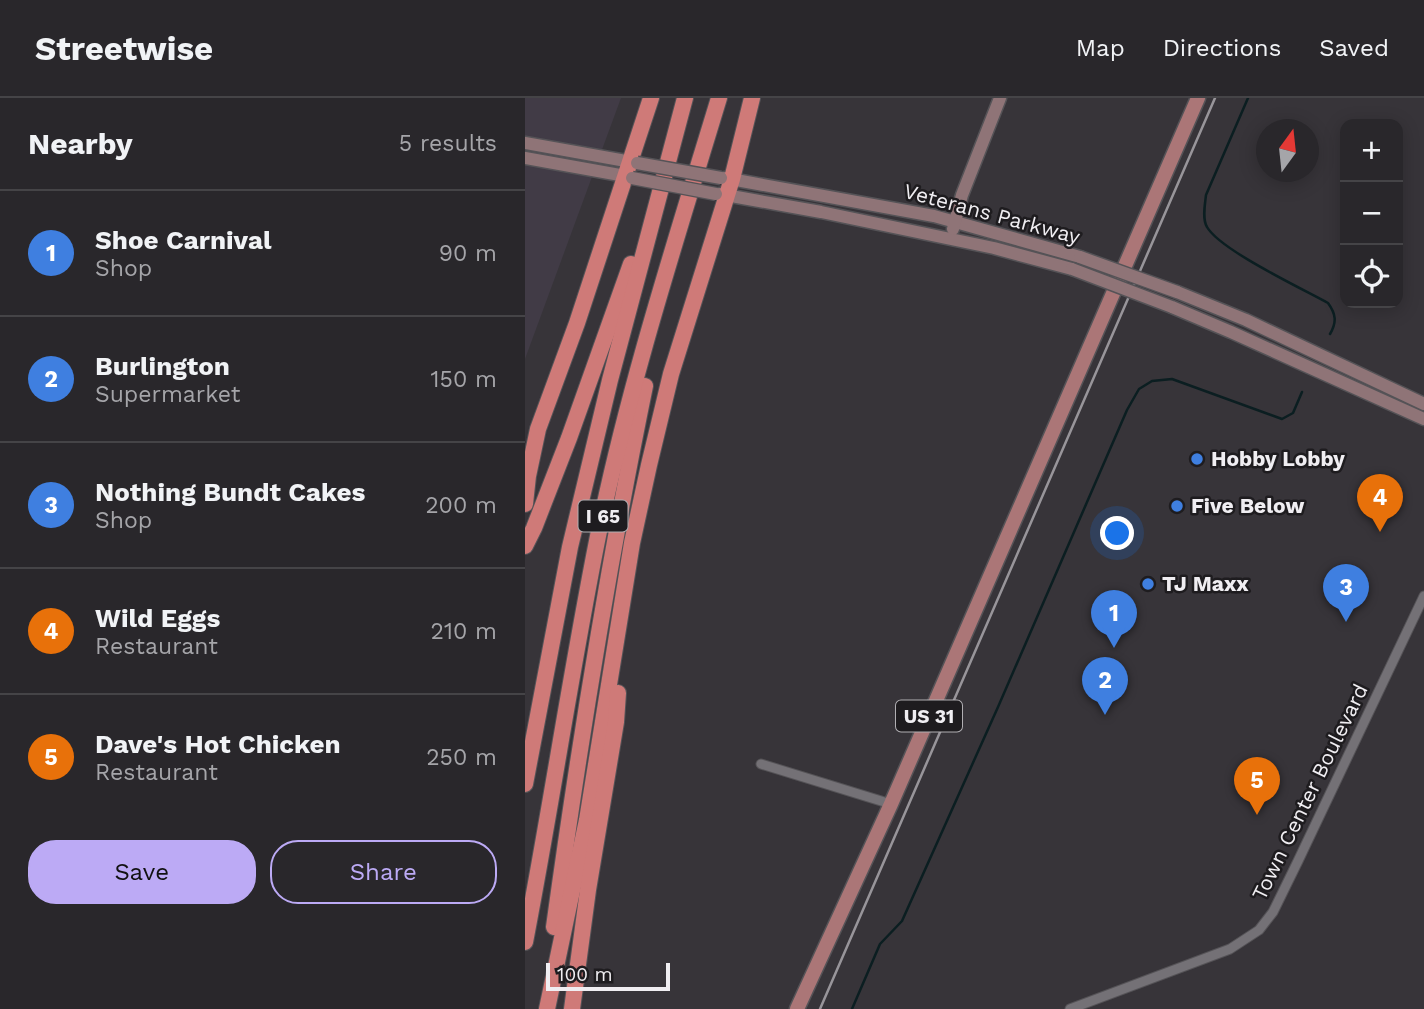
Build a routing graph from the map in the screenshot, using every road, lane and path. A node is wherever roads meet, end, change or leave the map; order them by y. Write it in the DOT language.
graph roads {
  1 [pos="651,98"];
  2 [pos="685,98"];
  3 [pos="719,98"];
  4 [pos="753,98"];
  5 [pos="1000,98"];
  6 [pos="1198,98"];
  7 [pos="525,143"];
  8 [pos="672,146"];
  9 [pos="525,158"];
  10 [pos="631,170"];
  11 [pos="726,178"];
  12 [pos="721,195"];
  13 [pos="955,221"];
  14 [pos="950,239"];
  15 [pos="672,252"];
  16 [pos="1424,404"];
  17 [pos="1424,419"];
  18 [pos="525,504"];
  19 [pos="632,542"];
  20 [pos="525,546"];
  21 [pos="1424,596"];
  22 [pos="761,764"];
  23 [pos="525,784"];
  24 [pos="891,803"];
  25 [pos="525,942"];
  26 [pos="545,1009"];
  27 [pos="572,1009"];
  28 [pos="797,1009"];
  29 [pos="1070,1009"];
  1 -- 10 [label="highway"];
  2 -- 8 [label="highway, I 65"];
  3 -- 15 [label="highway, I 65"];
  4 -- 11 [label="highway"];
  5 -- 13 [label="main road"];
  6 -- 24 [label="main road, US 31"];
  7 -- 10 [label="main road, Veterans Parkway"];
  8 -- 20 [label="highway"];
  8 -- 23 [label="highway, I 65"];
  9 -- 10 [label="main road, Veterans Parkway"];
  10 -- 11 [label="main road, Veterans Parkway, bridge"];
  10 -- 12 [label="main road, Veterans Parkway, bridge"];
  10 -- 18 [label="highway"];
  11 -- 12 [label="highway"];
  11 -- 13 [label="main road, Veterans Parkway"];
  12 -- 14 [label="main road, Veterans Parkway"];
  12 -- 19 [label="highway"];
  13 -- 14 [label="main road"];
  13 -- 16 [label="main road, Veterans Parkway, bridge"];
  14 -- 17 [label="main road, Veterans Parkway, bridge"];
  15 -- 25 [label="highway, I 65"];
  15 -- 26 [label="highway"];
  19 -- 26 [label="highway"];
  19 -- 27 [label="highway"];
  21 -- 29 [label="street, Town Center Boulevard"];
  22 -- 24 [label="street"];
  24 -- 28 [label="main road, US 31"];
}
